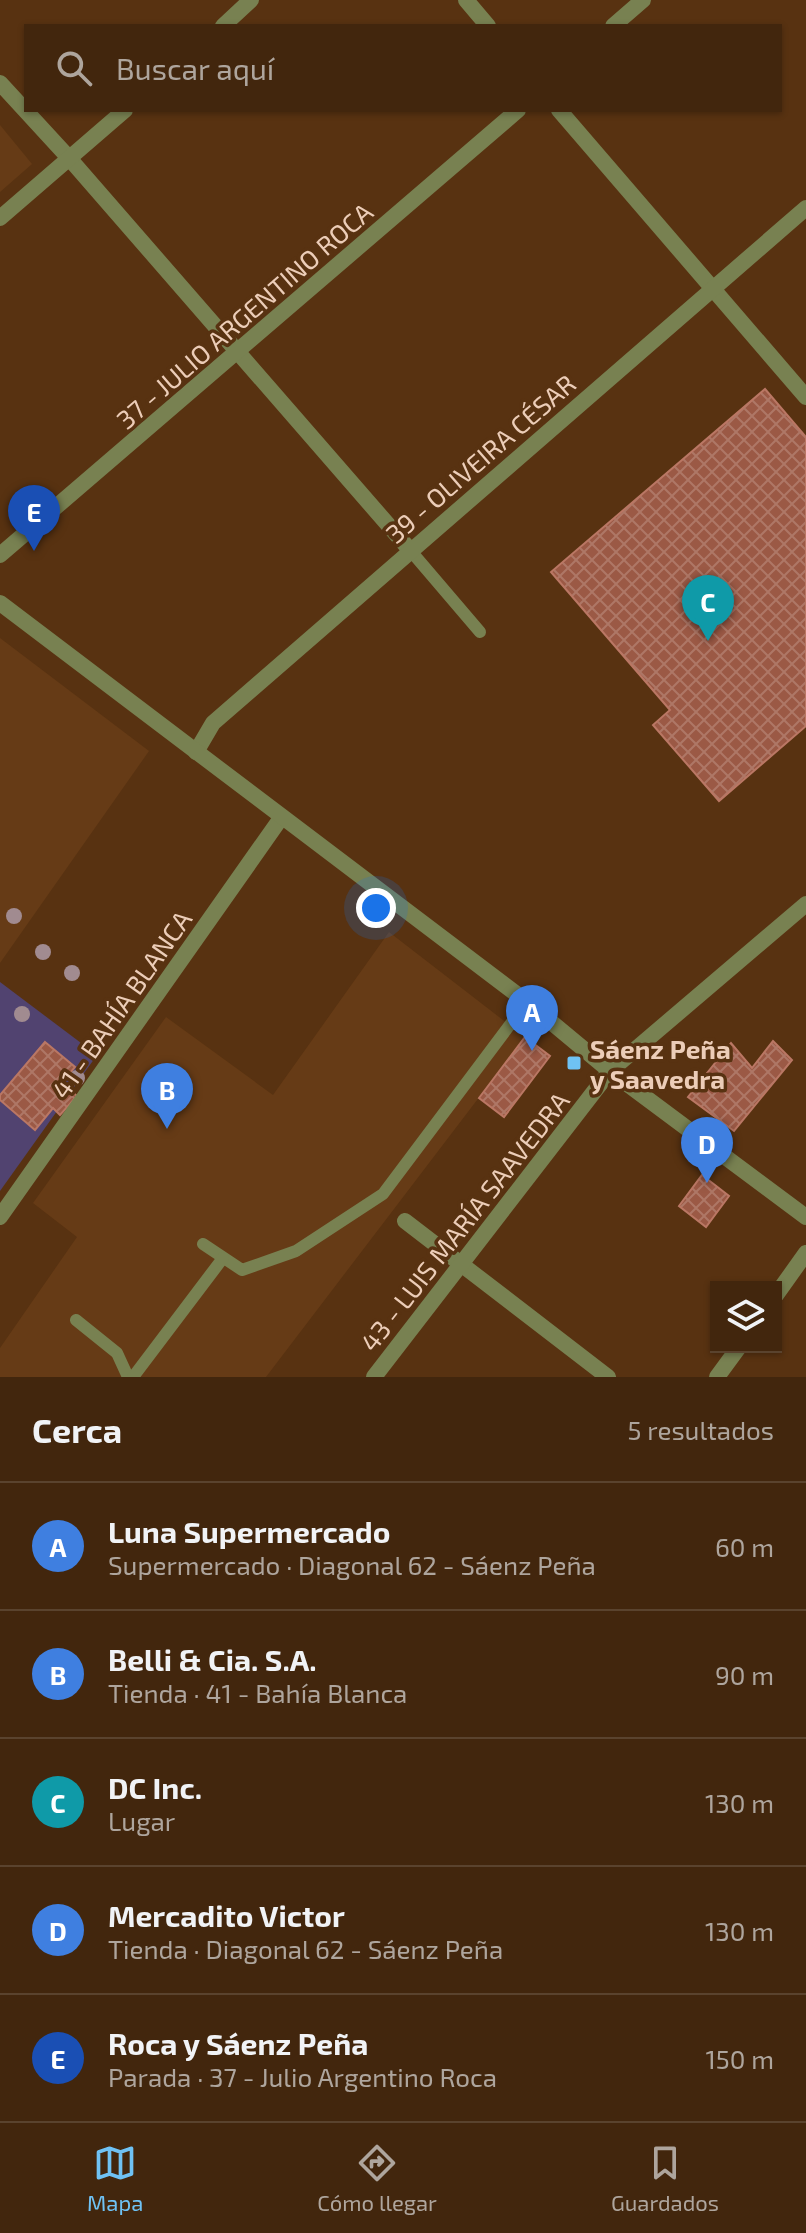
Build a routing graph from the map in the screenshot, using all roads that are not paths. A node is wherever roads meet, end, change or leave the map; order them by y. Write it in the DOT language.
graph roads {
  1 [pos="251,0"];
  2 [pos="466,0"];
  3 [pos="643,0"];
  4 [pos="225,24"];
  5 [pos="486,24"];
  6 [pos="615,24"];
  7 [pos="0,83"];
  8 [pos="24,109"];
  9 [pos="27,112"];
  10 [pos="123,112"];
  11 [pos="516,112"];
  12 [pos="561,112"];
  13 [pos="69,158"];
  14 [pos="806,208"];
  15 [pos="0,218"];
  16 [pos="713,288"];
  17 [pos="237,353"];
  18 [pos="806,397"];
  19 [pos="410,550"];
  20 [pos="0,555"];
  21 [pos="0,603"];
  22 [pos="480,632"];
  23 [pos="196,752"];
  24 [pos="281,818"];
  25 [pos="806,904"];
  26 [pos="527,1002"];
  27 [pos="610,1071"];
  28 [pos="0,1217"];
  29 [pos="806,1217"];
  30 [pos="405,1221"];
  31 [pos="203,1244"];
  32 [pos="806,1253"];
  33 [pos="223,1258"];
  34 [pos="461,1263"];
  35 [pos="782,1287"];
  36 [pos="76,1320"];
  37 [pos="735,1353"];
  38 [pos="131,1377"];
  39 [pos="374,1377"];
  40 [pos="608,1377"];
  41 [pos="717,1377"];
  1 -- 4 [label="street"];
  2 -- 5 [label="street"];
  3 -- 6 [label="street"];
  7 -- 8 [label="street"];
  9 -- 13 [label="street"];
  10 -- 13 [label="street"];
  11 -- 17 [label="street, 37 - JULIO ARGENTINO ROCA"];
  12 -- 16 [label="street"];
  13 -- 15 [label="street"];
  13 -- 17 [label="street"];
  14 -- 16 [label="street, 39 - OLIVEIRA CÉSAR"];
  16 -- 18 [label="street"];
  16 -- 19 [label="street, 39 - OLIVEIRA CÉSAR"];
  17 -- 19 [label="street"];
  17 -- 20 [label="street, 37 - JULIO ARGENTINO ROCA"];
  19 -- 22 [label="lane"];
  19 -- 23 [label="street, 39 - OLIVEIRA CÉSAR"];
  21 -- 23 [label="street"];
  23 -- 24 [label="street"];
  24 -- 26 [label="street"];
  24 -- 28 [label="street, 41 - BAHÍA BLANCA"];
  25 -- 27 [label="street, 43 - LUIS MARÍA SAAVEDRA"];
  26 -- 27 [label="street"];
  26 -- 33 [label="lane"];
  27 -- 29 [label="street"];
  27 -- 34 [label="street, 43 - LUIS MARÍA SAAVEDRA"];
  30 -- 34 [label="street"];
  31 -- 33 [label="lane"];
  32 -- 35 [label="street"];
  33 -- 38 [label="lane"];
  34 -- 39 [label="street, 43 - LUIS MARÍA SAAVEDRA"];
  34 -- 40 [label="street"];
  36 -- 38 [label="lane"];
  37 -- 41 [label="street"];
}
